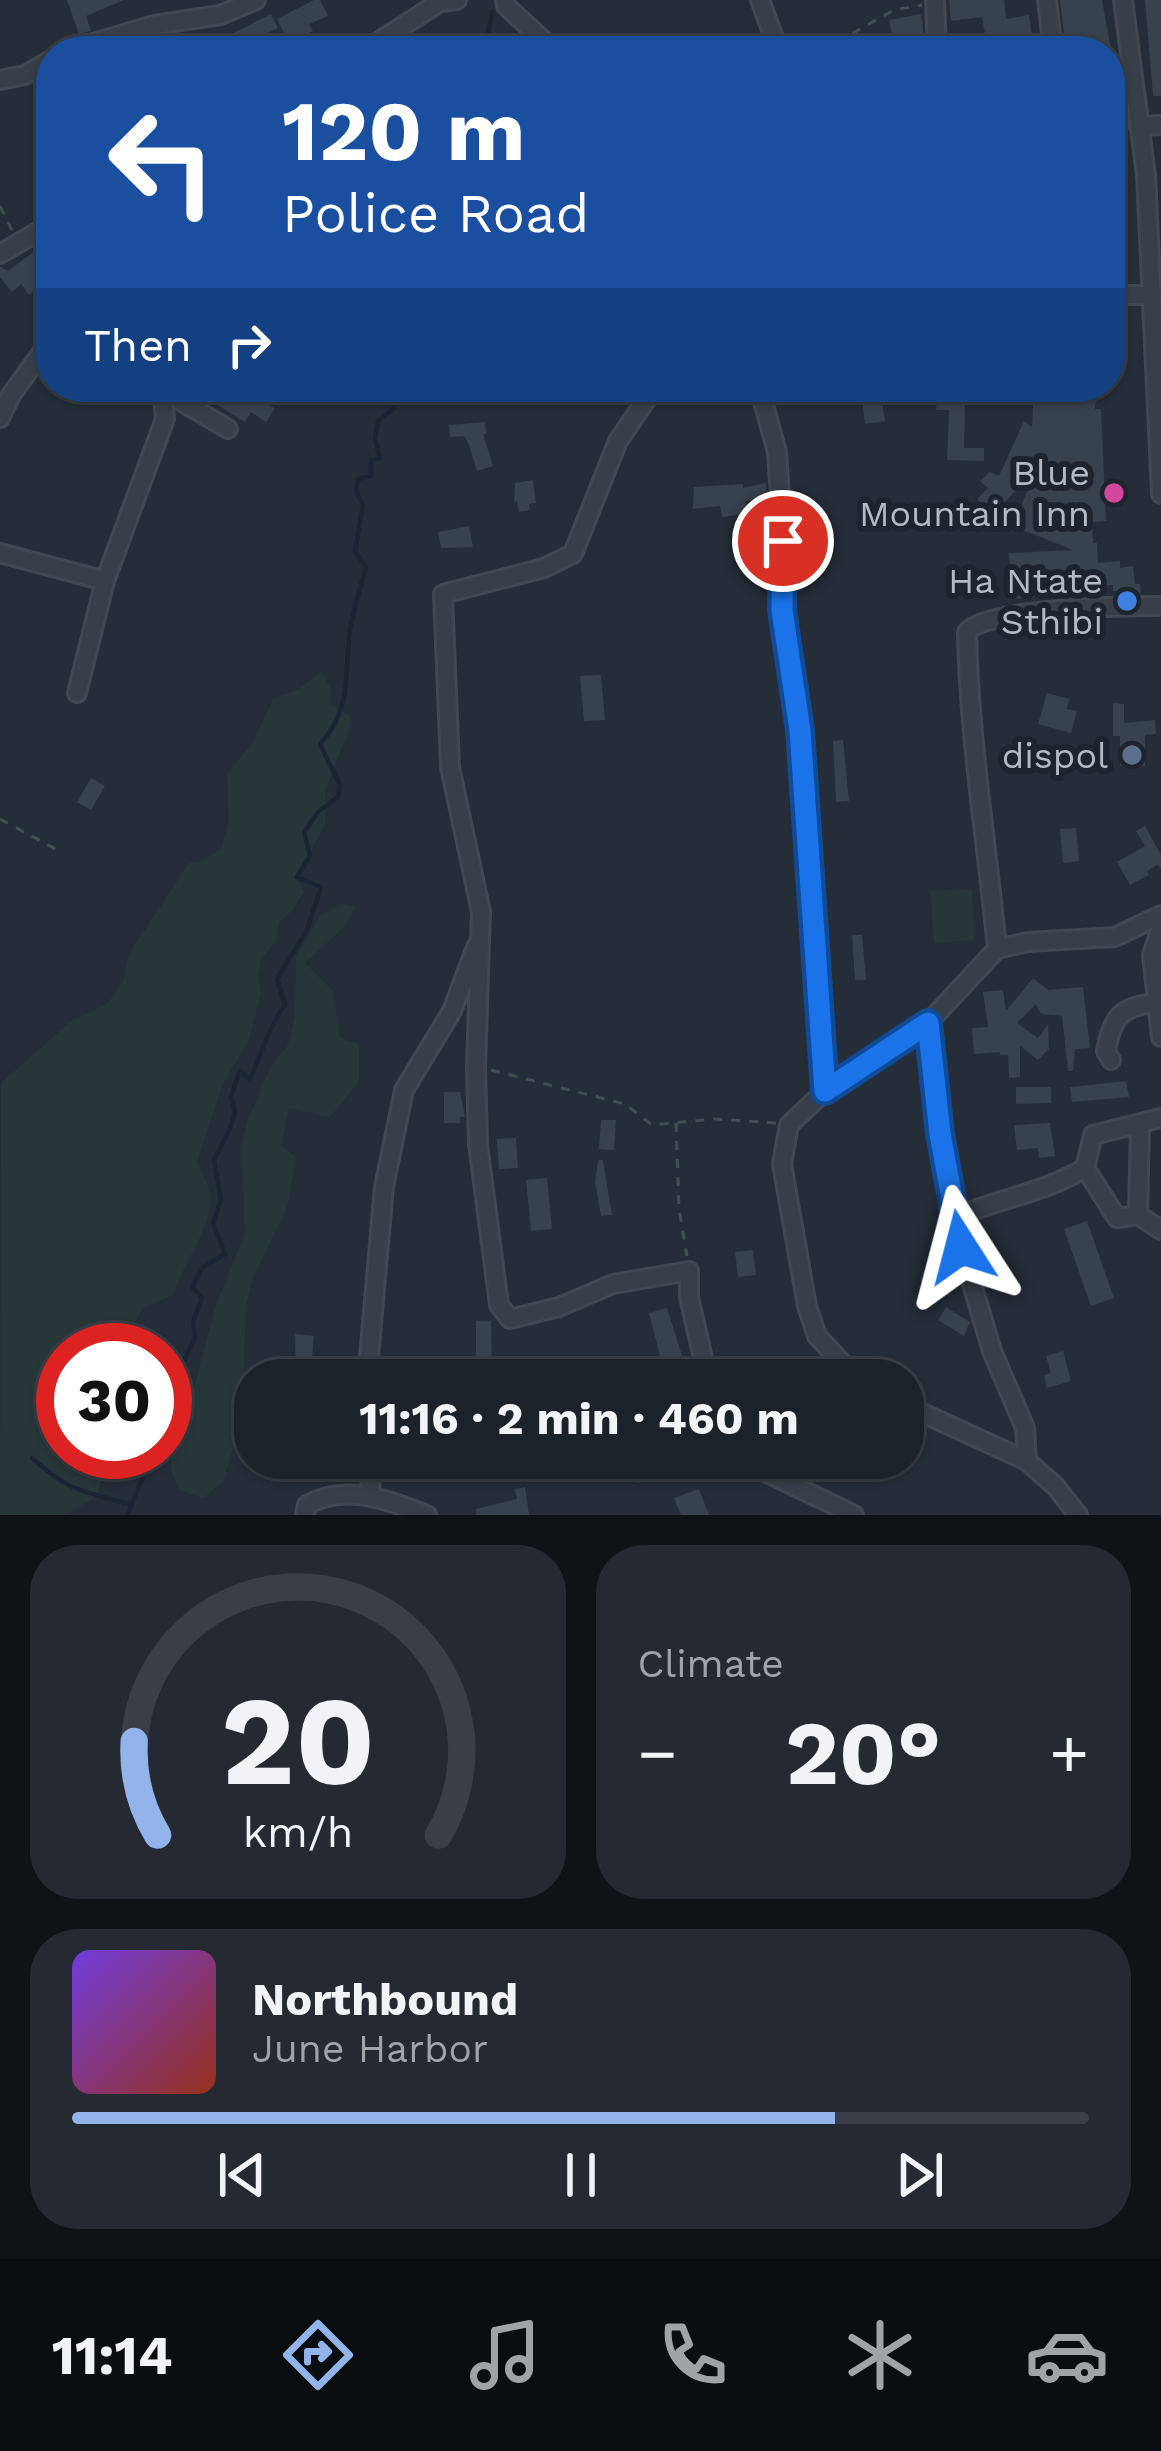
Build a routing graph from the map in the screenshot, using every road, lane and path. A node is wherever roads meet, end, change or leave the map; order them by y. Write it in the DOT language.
graph roads {
  1 [pos="256,0"];
  2 [pos="505,0"];
  3 [pos="760,0"];
  4 [pos="1047,0"];
  5 [pos="1124,0"];
  6 [pos="444,1"];
  7 [pos="935,1"];
  8 [pos="117,36"];
  9 [pos="388,36"];
  10 [pos="539,36"];
  11 [pos="773,36"];
  12 [pos="848,36"];
  13 [pos="936,36"];
  14 [pos="1051,36"];
  15 [pos="36,69"];
  16 [pos="0,80"];
  17 [pos="1161,125"];
  18 [pos="1139,126"];
  19 [pos="0,206"];
  20 [pos="36,233"];
  21 [pos="19,243"];
  22 [pos="0,254"];
  23 [pos="1125,295"];
  24 [pos="1153,295"];
  25 [pos="36,356"];
  26 [pos="5,390"];
  27 [pos="166,402"];
  28 [pos="182,402"];
  29 [pos="645,402"];
  30 [pos="763,402"];
  31 [pos="0,418"];
  32 [pos="228,429"];
  33 [pos="1161,494"];
  34 [pos="0,553"];
  35 [pos="105,581"];
  36 [pos="1161,606"];
  37 [pos="77,693"];
  38 [pos="0,819"];
  39 [pos="63,853"];
  40 [pos="1161,915"];
  41 [pos="1161,928"];
  42 [pos="481,934"];
  43 [pos="997,949"];
  44 [pos="1156,1003"];
  45 [pos="928,1023"];
  46 [pos="1161,1037"];
  47 [pos="1111,1060"];
  48 [pos="476,1067"];
  49 [pos="825,1091"];
  50 [pos="1161,1118"];
  51 [pos="676,1121"];
  52 [pos="789,1125"];
  53 [pos="1140,1126"];
  54 [pos="1085,1168"];
  55 [pos="1138,1215"];
  56 [pos="957,1217"];
  57 [pos="1161,1231"];
  58 [pos="689,1270"];
  59 [pos="369,1359"];
  60 [pos="703,1359"];
  61 [pos="838,1359"];
  62 [pos="924,1414"];
  63 [pos="1027,1461"];
  64 [pos="371,1479"];
  65 [pos="780,1479"];
  66 [pos="371,1496"];
  67 [pos="305,1515"];
  68 [pos="427,1515"];
  69 [pos="854,1515"];
  70 [pos="1078,1515"];
  1 -- 8 [label="street"];
  2 -- 10 [label="street"];
  3 -- 11 [label="street"];
  4 -- 14 [label="street"];
  5 -- 18 [label="street"];
  6 -- 9 [label="street"];
  7 -- 12 [label="path"];
  7 -- 13 [label="street"];
  15 -- 16 [label="street"];
  17 -- 18 [label="street"];
  18 -- 24 [label="street"];
  19 -- 21 [label="path"];
  20 -- 21 [label="street"];
  21 -- 22 [label="street"];
  23 -- 24 [label="street"];
  24 -- 33 [label="street"];
  25 -- 26 [label="street"];
  26 -- 31 [label="street"];
  27 -- 35 [label="street"];
  28 -- 32 [label="street"];
  29 -- 42 [label="street"];
  30 -- 49 [label="street"];
  34 -- 35 [label="street"];
  35 -- 37 [label="street"];
  36 -- 43 [label="street"];
  38 -- 39 [label="path"];
  40 -- 43 [label="street"];
  41 -- 44 [label="street"];
  42 -- 48 [label="street"];
  42 -- 59 [label="street"];
  43 -- 45 [label="street"];
  44 -- 46 [label="street"];
  44 -- 47 [label="street"];
  45 -- 49 [label="street"];
  45 -- 56 [label="street"];
  48 -- 51 [label="path"];
  48 -- 58 [label="street"];
  49 -- 52 [label="street"];
  50 -- 53 [label="street"];
  51 -- 52 [label="path"];
  51 -- 58 [label="path"];
  52 -- 61 [label="street"];
  53 -- 54 [label="street"];
  53 -- 55 [label="street"];
  54 -- 55 [label="street"];
  54 -- 56 [label="street"];
  55 -- 57 [label="street"];
  56 -- 63 [label="street"];
  58 -- 60 [label="street"];
  62 -- 63 [label="street"];
  63 -- 70 [label="street"];
  64 -- 66 [label="street"];
  65 -- 69 [label="street"];
  66 -- 67 [label="street"];
  66 -- 68 [label="street"];
}
